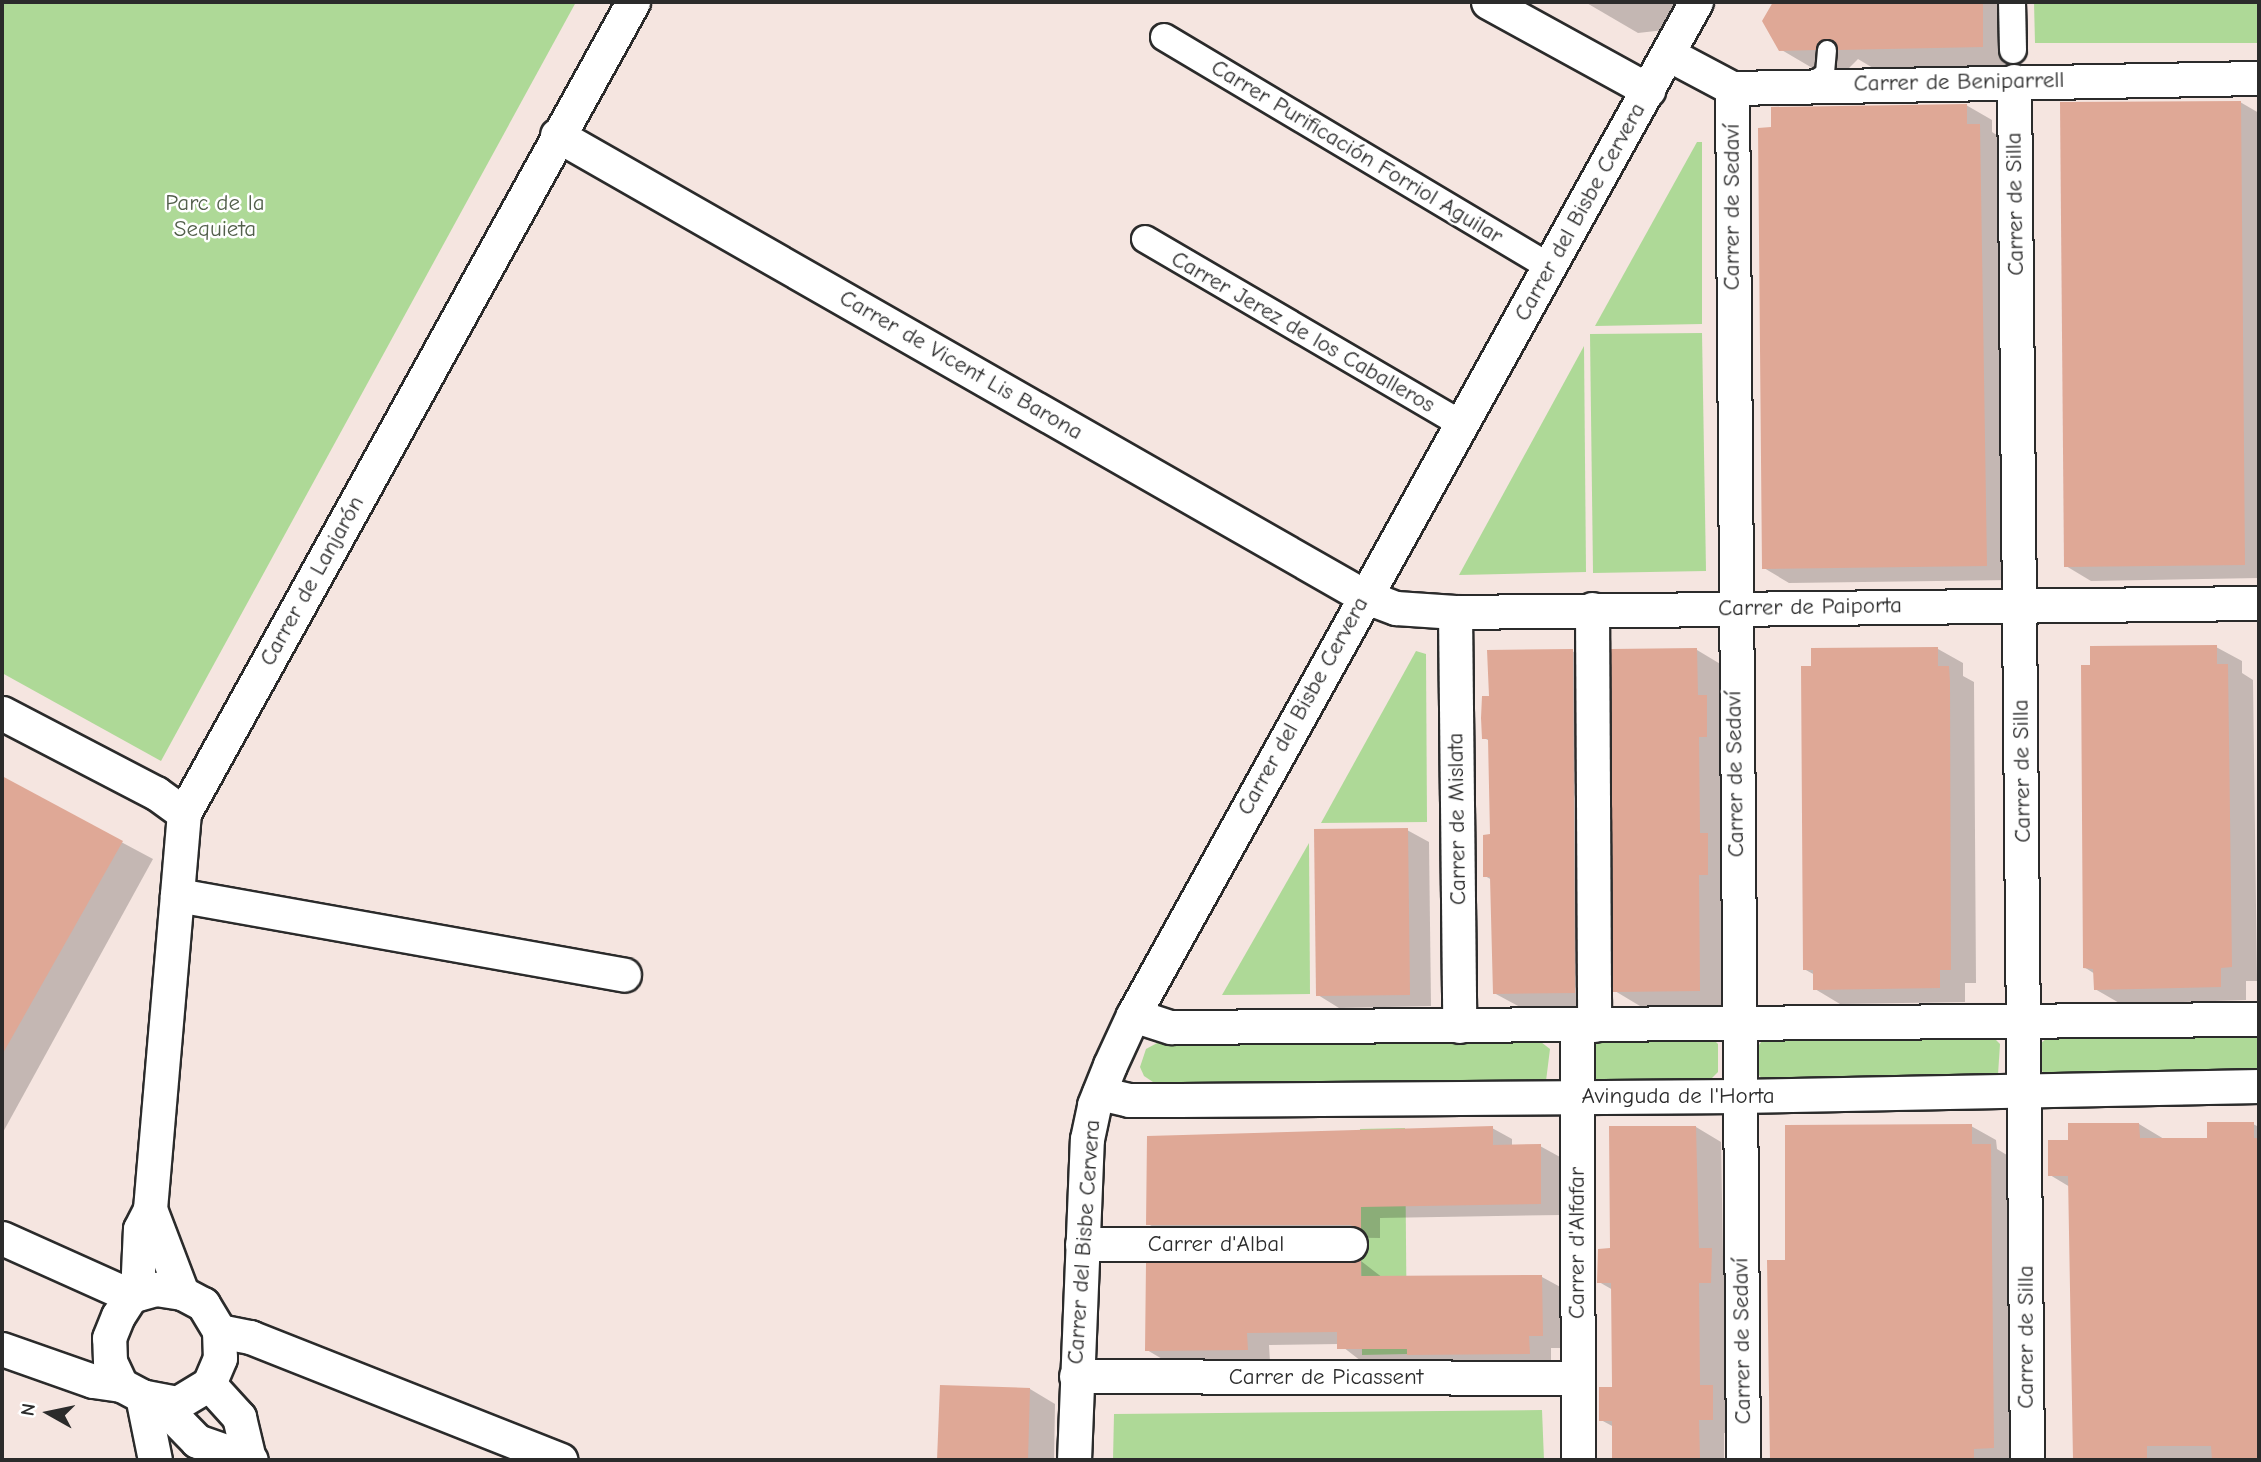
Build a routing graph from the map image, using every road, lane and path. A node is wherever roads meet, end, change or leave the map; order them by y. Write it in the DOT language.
graph roads {
  1 [pos="633,2"];
  2 [pos="1488,2"];
  3 [pos="1696,2"];
  4 [pos="2012,2"];
  5 [pos="1164,37"];
  6 [pos="1827,50"];
  7 [pos="1668,54"];
  8 [pos="2013,66"];
  9 [pos="2259,78"];
  10 [pos="1798,86"];
  11 [pos="1732,88"];
  12 [pos="1648,90"];
  13 [pos="557,135"];
  14 [pos="1145,239"];
  15 [pos="1550,267"];
  16 [pos="1462,424"];
  17 [pos="1364,596"];
  18 [pos="2259,603"];
  19 [pos="2020,604"];
  20 [pos="1733,608"];
  21 [pos="1592,609"];
  22 [pos="1455,612"];
  23 [pos="2,713"];
  24 [pos="184,813"];
  25 [pos="177,895"];
  26 [pos="624,975"];
  27 [pos="1133,1015"];
  28 [pos="2259,1019"];
  29 [pos="2025,1021"];
  30 [pos="1738,1025"];
  31 [pos="1459,1026"];
  32 [pos="1585,1026"];
  33 [pos="2259,1086"];
  34 [pos="2026,1091"];
  35 [pos="1099,1093"];
  36 [pos="1577,1097"];
  37 [pos="1739,1097"];
  38 [pos="150,1209"];
  39 [pos="2,1238"];
  40 [pos="1082,1244"];
  41 [pos="1349,1244"];
  42 [pos="182,1293"];
  43 [pos="134,1295"];
  44 [pos="219,1331"];
  45 [pos="2,1349"];
  46 [pos="1076,1376"];
  47 [pos="1576,1378"];
  48 [pos="209,1384"];
  49 [pos="140,1394"];
  50 [pos="155,1460"];
  51 [pos="250,1460"];
  52 [pos="561,1460"];
  53 [pos="1074,1460"];
  54 [pos="1577,1460"];
  55 [pos="1743,1460"];
  56 [pos="2026,1460"];
  1 -- 13 [label="street, Carrer de Lanjarón"];
  2 -- 12 [label="street"];
  3 -- 7 [label="street, Carrer del Bisbe Cervera"];
  4 -- 8 [label="street, Carrer de Silla"];
  5 -- 15 [label="street, Carrer Purificación Forriol Aguilar"];
  6 -- 10 [label="lane"];
  7 -- 11 [label="street, Carrer de Beniparrell"];
  7 -- 12 [label="street, Carrer del Bisbe Cervera"];
  8 -- 9 [label="street, Carrer de Beniparrell"];
  8 -- 10 [label="street, Carrer de Beniparrell"];
  8 -- 19 [label="street, Carrer de Silla"];
  10 -- 11 [label="street, Carrer de Beniparrell"];
  11 -- 20 [label="street, Carrer de Sedaví"];
  12 -- 15 [label="street, Carrer del Bisbe Cervera"];
  13 -- 17 [label="street, Carrer de Vicent Lis Barona"];
  13 -- 24 [label="street, Carrer de Lanjarón"];
  14 -- 16 [label="street, Carrer Jerez de los Caballeros"];
  15 -- 16 [label="street, Carrer del Bisbe Cervera"];
  16 -- 17 [label="street, Carrer del Bisbe Cervera"];
  17 -- 22 [label="street, Carrer de Paiporta"];
  17 -- 27 [label="street, Carrer del Bisbe Cervera"];
  18 -- 19 [label="street, Carrer de Paiporta"];
  19 -- 20 [label="street, Carrer de Paiporta"];
  19 -- 29 [label="street, Carrer de Silla"];
  20 -- 21 [label="street, Carrer de Paiporta"];
  20 -- 30 [label="street, Carrer de Sedaví"];
  21 -- 22 [label="street, Carrer de Paiporta"];
  21 -- 32 [label="street, Carrer d'Alfafar"];
  22 -- 31 [label="street, Carrer de Mislata"];
  23 -- 24 [label="street"];
  24 -- 25 [label="street, Carrer de Lanjarón"];
  25 -- 26 [label="street"];
  25 -- 38 [label="street, Carrer de Lanjarón"];
  27 -- 31 [label="street"];
  27 -- 35 [label="street, Carrer del Bisbe Cervera"];
  28 -- 29 [label="street"];
  29 -- 30 [label="street"];
  29 -- 34 [label="street, Carrer de Silla"];
  30 -- 32 [label="street"];
  30 -- 37 [label="street, Carrer de Sedaví"];
  31 -- 32 [label="street"];
  32 -- 36 [label="street, Carrer d'Alfafar"];
  33 -- 34 [label="street, Avinguda de l'Horta"];
  34 -- 37 [label="street, Avinguda de l'Horta"];
  34 -- 56 [label="street, Carrer de Silla"];
  35 -- 36 [label="street, Avinguda de l'Horta"];
  35 -- 40 [label="street, Carrer del Bisbe Cervera"];
  36 -- 37 [label="street, Avinguda de l'Horta"];
  36 -- 47 [label="street, Carrer d'Alfafar"];
  37 -- 55 [label="street, Carrer de Sedaví"];
  38 -- 42 [label="street, Carrer de Lanjarón"];
  38 -- 43 [label="street, Carrer de Lanjarón"];
  39 -- 43 [label="street"];
  40 -- 41 [label="street, Carrer d'Albal"];
  40 -- 46 [label="street, Carrer del Bisbe Cervera"];
  42 -- 43 [label="street"];
  42 -- 44 [label="street"];
  43 -- 49 [label="street"];
  44 -- 48 [label="street"];
  44 -- 52 [label="street"];
  45 -- 49 [label="street"];
  46 -- 47 [label="street, Carrer de Picassent"];
  46 -- 53 [label="street, Carrer del Bisbe Cervera"];
  47 -- 54 [label="street, Carrer d'Alfafar"];
  48 -- 49 [label="street"];
  48 -- 51 [label="street"];
  49 -- 50 [label="street"];
  49 -- 51 [label="street"];
}
